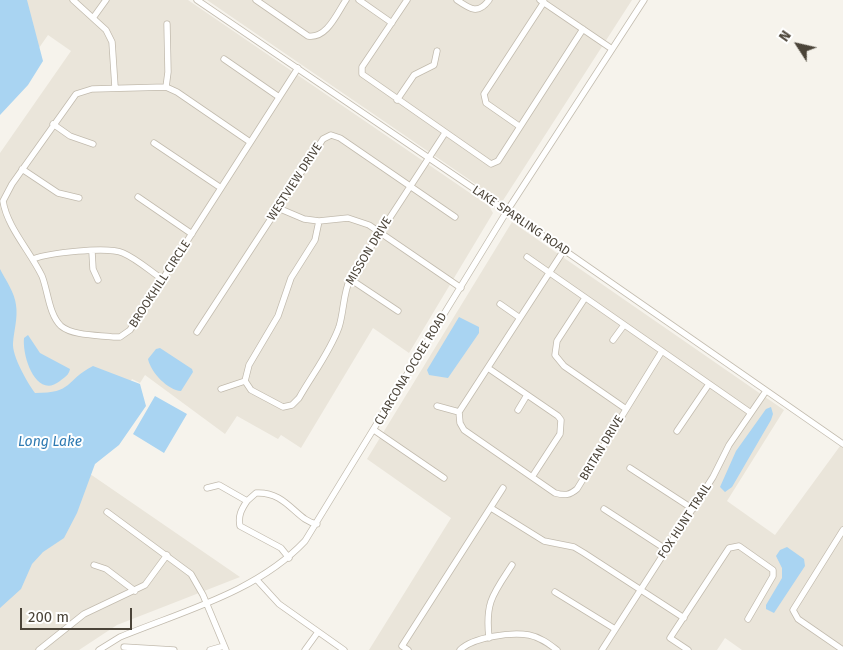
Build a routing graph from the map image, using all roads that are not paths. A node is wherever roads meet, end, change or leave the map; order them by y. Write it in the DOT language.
graph roads {
  1 [pos="73,0"];
  2 [pos="106,0"];
  3 [pos="256,0"];
  4 [pos="346,0"];
  5 [pos="359,0"];
  6 [pos="407,0"];
  7 [pos="457,0"];
  8 [pos="488,0"];
  9 [pos="644,0"];
  10 [pos="202,1"];
  11 [pos="542,1"];
  12 [pos="93,18"];
  13 [pos="392,23"];
  14 [pos="167,24"];
  15 [pos="583,29"];
  16 [pos="612,49"];
  17 [pos="437,51"];
  18 [pos="224,59"];
  19 [pos="298,68"];
  20 [pos="166,87"];
  21 [pos="116,88"];
  22 [pos="279,97"];
  23 [pos="397,100"];
  24 [pos="53,124"];
  25 [pos="519,126"];
  26 [pos="444,134"];
  27 [pos="250,142"];
  28 [pos="154,143"];
  29 [pos="93,144"];
  30 [pos="428,158"];
  31 [pos="22,169"];
  32 [pos="410,186"];
  33 [pos="221,188"];
  34 [pos="138,197"];
  35 [pos="79,198"];
  36 [pos="278,208"];
  37 [pos="506,211"];
  38 [pos="455,217"];
  39 [pos="319,221"];
  40 [pos="380,232"];
  41 [pos="192,234"];
  42 [pos="564,250"];
  43 [pos="92,252"];
  44 [pos="527,257"];
  45 [pos="33,259"];
  46 [pos="550,272"];
  47 [pos="350,278"];
  48 [pos="162,279"];
  49 [pos="98,280"];
  50 [pos="461,288"];
  51 [pos="585,298"];
  52 [pos="500,304"];
  53 [pos="398,311"];
  54 [pos="520,318"];
  55 [pos="624,325"];
  56 [pos="197,332"];
  57 [pos="612,340"];
  58 [pos="662,351"];
  59 [pos="488,368"];
  60 [pos="245,381"];
  61 [pos="709,384"];
  62 [pos="221,388"];
  63 [pos="766,391"];
  64 [pos="527,395"];
  65 [pos="437,406"];
  66 [pos="626,409"];
  67 [pos="518,410"];
  68 [pos="459,412"];
  69 [pos="751,413"];
  70 [pos="374,430"];
  71 [pos="676,431"];
  72 [pos="843,444"];
  73 [pos="630,468"];
  74 [pos="532,477"];
  75 [pos="444,478"];
  76 [pos="207,488"];
  77 [pos="503,488"];
  78 [pos="246,501"];
  79 [pos="491,508"];
  80 [pos="693,509"];
  81 [pos="604,510"];
  82 [pos="107,512"];
  83 [pos="317,524"];
  84 [pos="843,530"];
  85 [pos="667,550"];
  86 [pos="168,555"];
  87 [pos="289,558"];
  88 [pos="94,565"];
  89 [pos="512,565"];
  90 [pos="257,580"];
  91 [pos="641,590"];
  92 [pos="134,591"];
  93 [pos="555,592"];
  94 [pos="206,602"];
  95 [pos="684,618"];
  96 [pos="748,619"];
  97 [pos="615,629"];
  98 [pos="318,632"];
  99 [pos="490,638"];
  100 [pos="124,647"];
  101 [pos="225,648"];
  102 [pos="405,648"];
  103 [pos="39,650"];
  104 [pos="99,650"];
  105 [pos="174,650"];
  106 [pos="210,650"];
  107 [pos="305,650"];
  108 [pos="344,650"];
  109 [pos="460,650"];
  110 [pos="557,650"];
  111 [pos="602,650"];
  112 [pos="688,650"];
  113 [pos="842,650"];
  1 -- 12 [label="street"];
  2 -- 12 [label="street"];
  3 -- 4 [label="street"];
  5 -- 13 [label="street"];
  6 -- 13 [label="street"];
  7 -- 8 [label="street"];
  9 -- 16 [label="street, CLARCONA OCOEE ROAD"];
  10 -- 19 [label="street, LAKE SPARLING ROAD"];
  11 -- 15 [label="street"];
  11 -- 25 [label="street"];
  12 -- 21 [label="street"];
  13 -- 23 [label="street"];
  14 -- 20 [label="street"];
  15 -- 16 [label="street"];
  15 -- 25 [label="street"];
  16 -- 37 [label="street, CLARCONA OCOEE ROAD"];
  17 -- 23 [label="street"];
  18 -- 22 [label="street"];
  19 -- 22 [label="street, BROOKHILL CIRCLE"];
  19 -- 30 [label="street, LAKE SPARLING ROAD"];
  20 -- 21 [label="street, BROOKHILL CIRCLE"];
  20 -- 27 [label="street"];
  21 -- 24 [label="street, BROOKHILL CIRCLE"];
  22 -- 27 [label="street, BROOKHILL CIRCLE"];
  23 -- 26 [label="street"];
  24 -- 29 [label="street"];
  24 -- 31 [label="street, BROOKHILL CIRCLE"];
  25 -- 26 [label="street"];
  26 -- 30 [label="street, MISSON DRIVE"];
  27 -- 33 [label="street, BROOKHILL CIRCLE"];
  28 -- 33 [label="street"];
  30 -- 32 [label="street, MISSON DRIVE"];
  30 -- 37 [label="street, LAKE SPARLING ROAD"];
  31 -- 35 [label="street"];
  31 -- 45 [label="street, BROOKHILL CIRCLE"];
  32 -- 36 [label="street, WESTVIEW DRIVE"];
  32 -- 38 [label="street, WESTVIEW DRIVE"];
  32 -- 40 [label="street, MISSON DRIVE"];
  33 -- 41 [label="street, BROOKHILL CIRCLE"];
  34 -- 41 [label="street"];
  36 -- 39 [label="street"];
  36 -- 56 [label="street, WESTVIEW DRIVE"];
  37 -- 42 [label="street, LAKE SPARLING ROAD"];
  37 -- 50 [label="street, CLARCONA OCOEE ROAD"];
  39 -- 40 [label="street"];
  39 -- 60 [label="street"];
  40 -- 47 [label="street, MISSON DRIVE"];
  40 -- 50 [label="street"];
  41 -- 48 [label="street, BROOKHILL CIRCLE"];
  42 -- 46 [label="street"];
  42 -- 63 [label="street, LAKE SPARLING ROAD"];
  43 -- 45 [label="street"];
  43 -- 48 [label="street"];
  43 -- 49 [label="street"];
  44 -- 46 [label="street"];
  45 -- 48 [label="street, BROOKHILL CIRCLE"];
  46 -- 51 [label="street"];
  46 -- 54 [label="street"];
  47 -- 53 [label="street"];
  47 -- 60 [label="street, MISSON DRIVE"];
  50 -- 70 [label="street, CLARCONA OCOEE ROAD"];
  51 -- 55 [label="street"];
  51 -- 66 [label="street"];
  52 -- 54 [label="street"];
  54 -- 59 [label="street"];
  55 -- 57 [label="street"];
  55 -- 58 [label="street"];
  58 -- 61 [label="street"];
  58 -- 66 [label="street, BRITAN DRIVE"];
  59 -- 64 [label="street"];
  59 -- 68 [label="street"];
  60 -- 62 [label="street"];
  61 -- 69 [label="street"];
  61 -- 71 [label="street"];
  63 -- 69 [label="street, FOX HUNT TRAIL"];
  63 -- 72 [label="street, LAKE SPARLING ROAD"];
  64 -- 67 [label="street"];
  64 -- 74 [label="street"];
  65 -- 68 [label="street"];
  66 -- 74 [label="street, BRITAN DRIVE"];
  68 -- 74 [label="street, BRITAN DRIVE"];
  69 -- 80 [label="street, FOX HUNT TRAIL"];
  70 -- 75 [label="street"];
  70 -- 83 [label="street, CLARCONA OCOEE ROAD"];
  73 -- 80 [label="street"];
  76 -- 78 [label="street"];
  77 -- 79 [label="street"];
  78 -- 83 [label="street"];
  78 -- 87 [label="street"];
  79 -- 91 [label="street"];
  79 -- 102 [label="street"];
  80 -- 85 [label="street, FOX HUNT TRAIL"];
  81 -- 85 [label="street"];
  82 -- 86 [label="street"];
  83 -- 87 [label="street, CLARCONA OCOEE ROAD"];
  84 -- 113 [label="street"];
  85 -- 91 [label="street, FOX HUNT TRAIL"];
  86 -- 92 [label="street"];
  86 -- 94 [label="street"];
  87 -- 90 [label="street, CLARCONA OCOEE ROAD"];
  88 -- 92 [label="street"];
  89 -- 99 [label="street"];
  90 -- 94 [label="street, CLARCONA OCOEE ROAD"];
  90 -- 98 [label="street"];
  91 -- 95 [label="street"];
  91 -- 97 [label="street, FOX HUNT TRAIL"];
  92 -- 103 [label="street"];
  93 -- 97 [label="street"];
  94 -- 101 [label="street"];
  94 -- 104 [label="street, CLARCONA OCOEE ROAD"];
  95 -- 96 [label="street"];
  95 -- 112 [label="street"];
  97 -- 111 [label="street, FOX HUNT TRAIL"];
  98 -- 107 [label="street"];
  98 -- 108 [label="street"];
  99 -- 109 [label="street"];
  99 -- 110 [label="street"];
  100 -- 105 [label="street"];
  101 -- 106 [label="street"];
}
